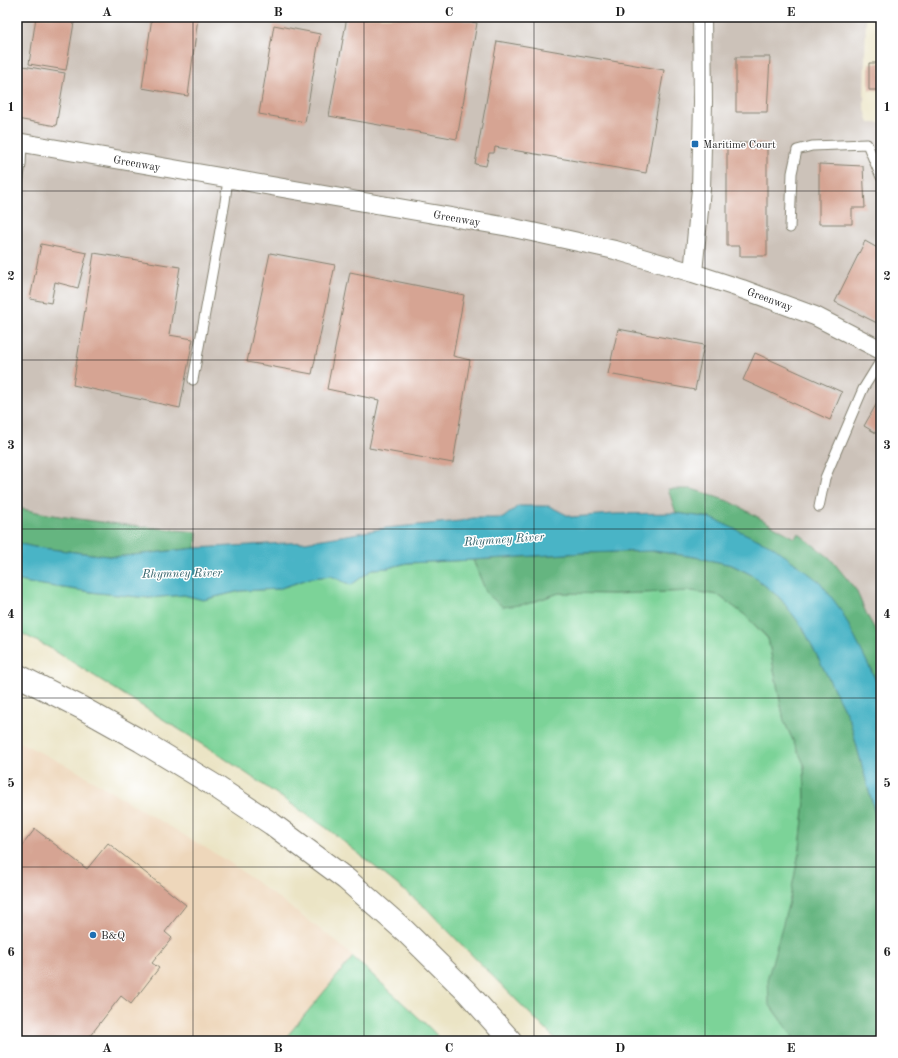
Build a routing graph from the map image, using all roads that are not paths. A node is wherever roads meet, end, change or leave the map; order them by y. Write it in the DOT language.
graph roads {
  1 [pos="702,17"];
  2 [pos="19,142"];
  3 [pos="881,177"];
  4 [pos="228,179"];
  5 [pos="17,188"];
  6 [pos="790,228"];
  7 [pos="693,273"];
  8 [pos="881,350"];
  9 [pos="881,360"];
  10 [pos="193,380"];
  11 [pos="818,507"];
  12 [pos="17,675"];
  13 [pos="511,1041"];
  1 -- 7 [label="street"];
  2 -- 4 [label="street, Greenway"];
  2 -- 5 [label="lane"];
  3 -- 6 [label="lane"];
  4 -- 7 [label="street, Greenway"];
  4 -- 10 [label="lane"];
  7 -- 8 [label="street, Greenway"];
  9 -- 11 [label="lane"];
  12 -- 13 [label="main road"];
}
